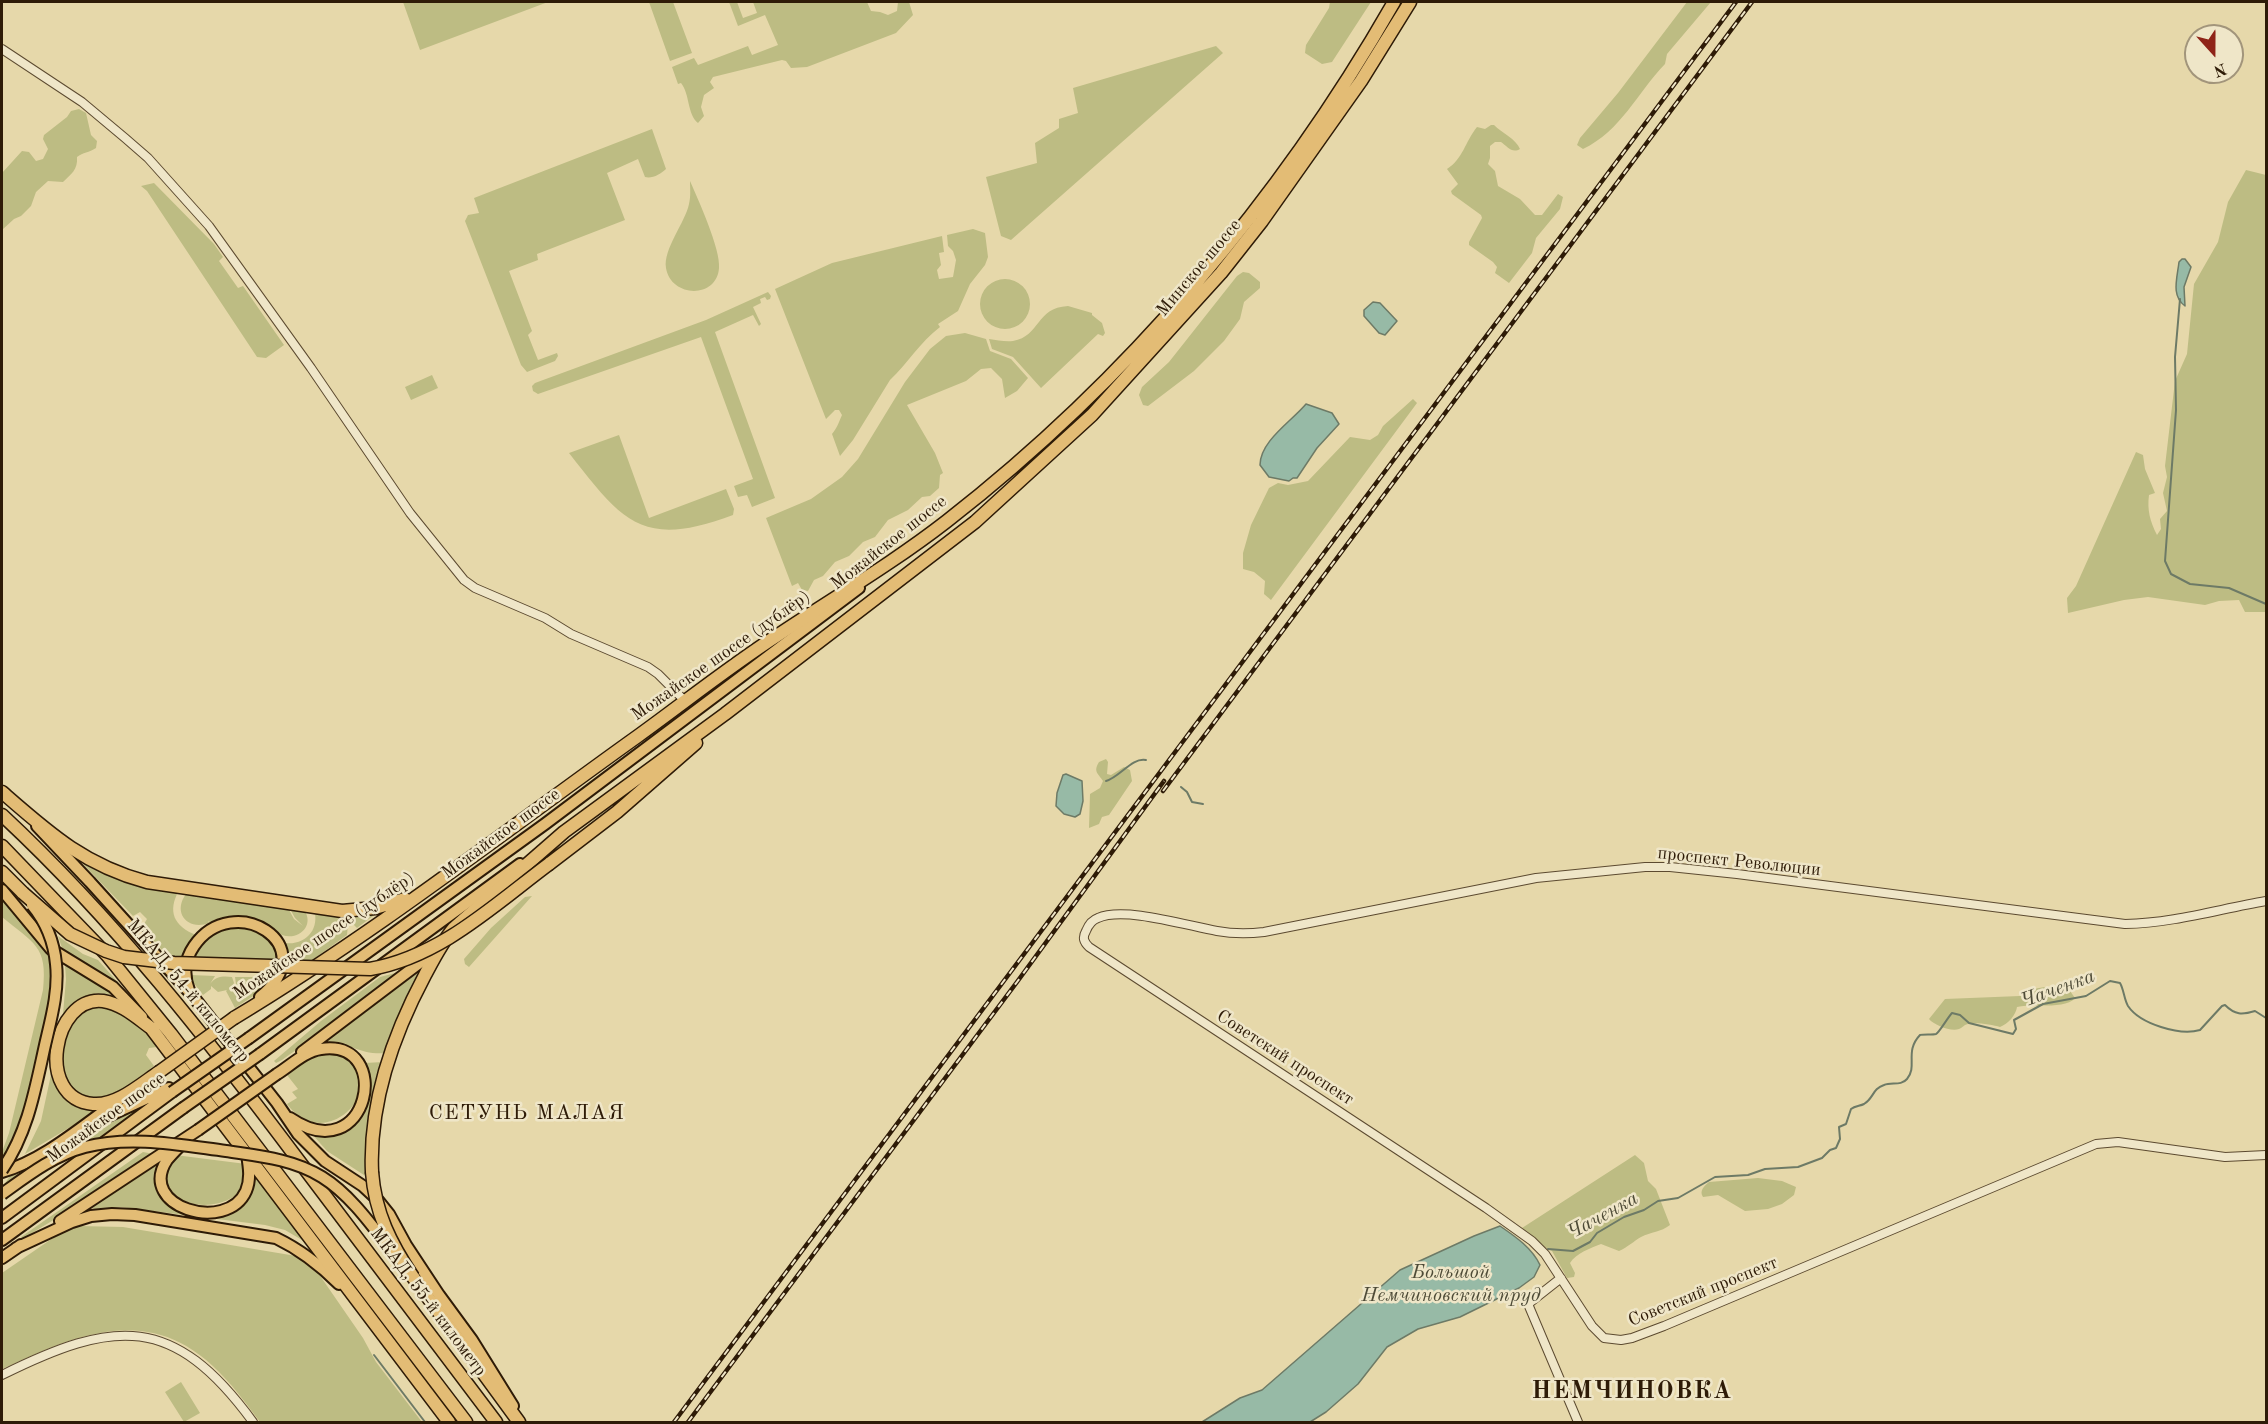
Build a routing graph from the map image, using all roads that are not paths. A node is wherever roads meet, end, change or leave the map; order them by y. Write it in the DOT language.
graph roads {
  1 [pos="1394,2"];
  2 [pos="1410,2"];
  3 [pos="2,49"];
  4 [pos="1012,468"];
  5 [pos="975,522"];
  6 [pos="899,557"];
  7 [pos="686,702"];
  8 [pos="725,714"];
  9 [pos="2,792"];
  10 [pos="27,814"];
  11 [pos="2,815"];
  12 [pos="564,832"];
  13 [pos="2,846"];
  14 [pos="2,872"];
  15 [pos="435,883"];
  16 [pos="2,890"];
  17 [pos="23,893"];
  18 [pos="2266,901"];
  19 [pos="1084,942"];
  20 [pos="440,947"];
  21 [pos="192,995"];
  22 [pos="234,1018"];
  23 [pos="151,1028"];
  24 [pos="277,1074"];
  25 [pos="170,1090"];
  26 [pos="130,1092"];
  27 [pos="286,1116"];
  28 [pos="198,1130"];
  29 [pos="75,1132"];
  30 [pos="247,1155"];
  31 [pos="2266,1155"];
  32 [pos="2,1171"];
  33 [pos="2,1194"];
  34 [pos="331,1203"];
  35 [pos="2,1218"];
  36 [pos="2,1240"];
  37 [pos="16,1248"];
  38 [pos="2,1258"];
  39 [pos="413,1277"];
  40 [pos="1561,1278"];
  41 [pos="358,1303"];
  42 [pos="2,1375"];
  43 [pos="253,1422"];
  44 [pos="449,1422"];
  45 [pos="465,1422"];
  46 [pos="496,1422"];
  47 [pos="520,1422"];
  48 [pos="1578,1422"];
  1 -- 4 [label="highway, Минское шоссе"];
  2 -- 5 [label="highway, Минское шоссе"];
  3 -- 7 [label="street"];
  4 -- 6 [label="highway, Можайское шоссе"];
  5 -- 8 [label="highway, Можайское шоссе"];
  6 -- 7 [label="highway, Можайское шоссе (дублёр)"];
  6 -- 25 [label="main road, Можайское шоссе, bridge"];
  7 -- 15 [label="highway, Можайское шоссе (дублёр)"];
  8 -- 12 [label="highway, Можайское шоссе"];
  8 -- 17 [label="highway, bridge"];
  9 -- 10 [label="highway"];
  10 -- 15 [label="highway"];
  10 -- 21 [label="main road"];
  11 -- 34 [label="highway, МКАД, 54-й километр"];
  12 -- 20 [label="highway"];
  12 -- 36 [label="main road, Можайское шоссе, bridge"];
  13 -- 45 [label="highway"];
  14 -- 17 [label="highway"];
  15 -- 22 [label="highway, Можайское шоссе (дублёр)"];
  16 -- 23 [label="main road"];
  17 -- 32 [label="main road, bridge"];
  18 -- 19 [label="street, проспект Революции"];
  19 -- 40 [label="street, Советский проспект"];
  20 -- 24 [label="main road"];
  20 -- 39 [label="highway, bridge"];
  21 -- 22 [label="main road"];
  21 -- 27 [label="main road"];
  22 -- 26 [label="highway, Можайское шоссе (дублёр), bridge"];
  23 -- 26 [label="highway"];
  23 -- 30 [label="highway"];
  24 -- 27 [label="main road"];
  24 -- 28 [label="main road, bridge"];
  25 -- 29 [label="main road"];
  25 -- 35 [label="main road, Можайское шоссе"];
  26 -- 29 [label="main road, Можайское шоссе (дублёр)"];
  27 -- 47 [label="main road"];
  28 -- 30 [label="main road"];
  28 -- 37 [label="main road"];
  29 -- 32 [label="main road, Можайское шоссе (дублёр)"];
  30 -- 41 [label="highway"];
  31 -- 40 [label="street, Советский проспект"];
  33 -- 39 [label="main road, bridge"];
  34 -- 46 [label="highway, МКАД, 55-й километр"];
  37 -- 38 [label="main road"];
  37 -- 41 [label="main road"];
  39 -- 47 [label="highway"];
  40 -- 48 [label="street"];
  41 -- 44 [label="highway"];
  42 -- 43 [label="street"];
}
